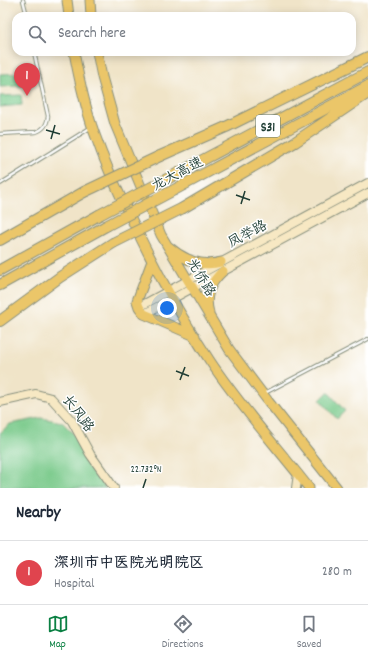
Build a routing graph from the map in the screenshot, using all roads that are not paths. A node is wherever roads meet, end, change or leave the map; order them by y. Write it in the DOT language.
graph roads {
  1 [pos="23,0"];
  2 [pos="67,0"];
  3 [pos="90,0"];
  4 [pos="26,12"];
  5 [pos="68,12"];
  6 [pos="91,12"];
  7 [pos="35,56"];
  8 [pos="75,56"];
  9 [pos="98,56"];
  10 [pos="368,57"];
  11 [pos="368,72"];
  12 [pos="368,86"];
  13 [pos="368,93"];
  14 [pos="92,127"];
  15 [pos="0,134"];
  16 [pos="368,183"];
  17 [pos="0,184"];
  18 [pos="368,193"];
  19 [pos="0,240"];
  20 [pos="163,240"];
  21 [pos="152,261"];
  22 [pos="221,262"];
  23 [pos="0,270"];
  24 [pos="223,271"];
  25 [pos="189,284"];
  26 [pos="0,285"];
  27 [pos="170,295"];
  28 [pos="141,310"];
  29 [pos="210,318"];
  30 [pos="0,321"];
  31 [pos="195,336"];
  32 [pos="368,338"];
  33 [pos="262,394"];
  34 [pos="0,402"];
  35 [pos="298,474"];
  36 [pos="114,488"];
  37 [pos="296,488"];
  38 [pos="309,488"];
  39 [pos="337,488"];
  1 -- 4 [label="lane"];
  2 -- 5 [label="main road"];
  3 -- 6 [label="main road"];
  7 -- 15 [label="lane"];
  8 -- 14 [label="main road"];
  9 -- 20 [label="main road, 光侨路"];
  10 -- 19 [label="highway, bridge"];
  11 -- 23 [label="highway, 龙大高速 / S31, bridge"];
  12 -- 26 [label="highway, 龙大高速 / S31, bridge"];
  13 -- 30 [label="highway, bridge"];
  14 -- 17 [label="lane"];
  14 -- 21 [label="main road"];
  16 -- 22 [label="street, 凤举路"];
  18 -- 24 [label="street, 凤举路"];
  20 -- 22 [label="main road"];
  20 -- 25 [label="main road, 光侨路"];
  21 -- 27 [label="main road"];
  21 -- 28 [label="main road"];
  22 -- 25 [label="street, 凤举路"];
  24 -- 25 [label="street, 凤举路"];
  24 -- 29 [label="main road"];
  25 -- 27 [label="street, 凤举路"];
  25 -- 29 [label="main road, 光侨路"];
  27 -- 28 [label="street, 凤举路"];
  27 -- 31 [label="main road"];
  28 -- 31 [label="main road"];
  29 -- 33 [label="main road, 光侨路"];
  31 -- 35 [label="main road"];
  32 -- 33 [label="lane"];
  33 -- 39 [label="main road, 光侨路"];
  34 -- 36 [label="street, 长风路"];
  35 -- 37 [label="street"];
  35 -- 38 [label="main road"];
}
